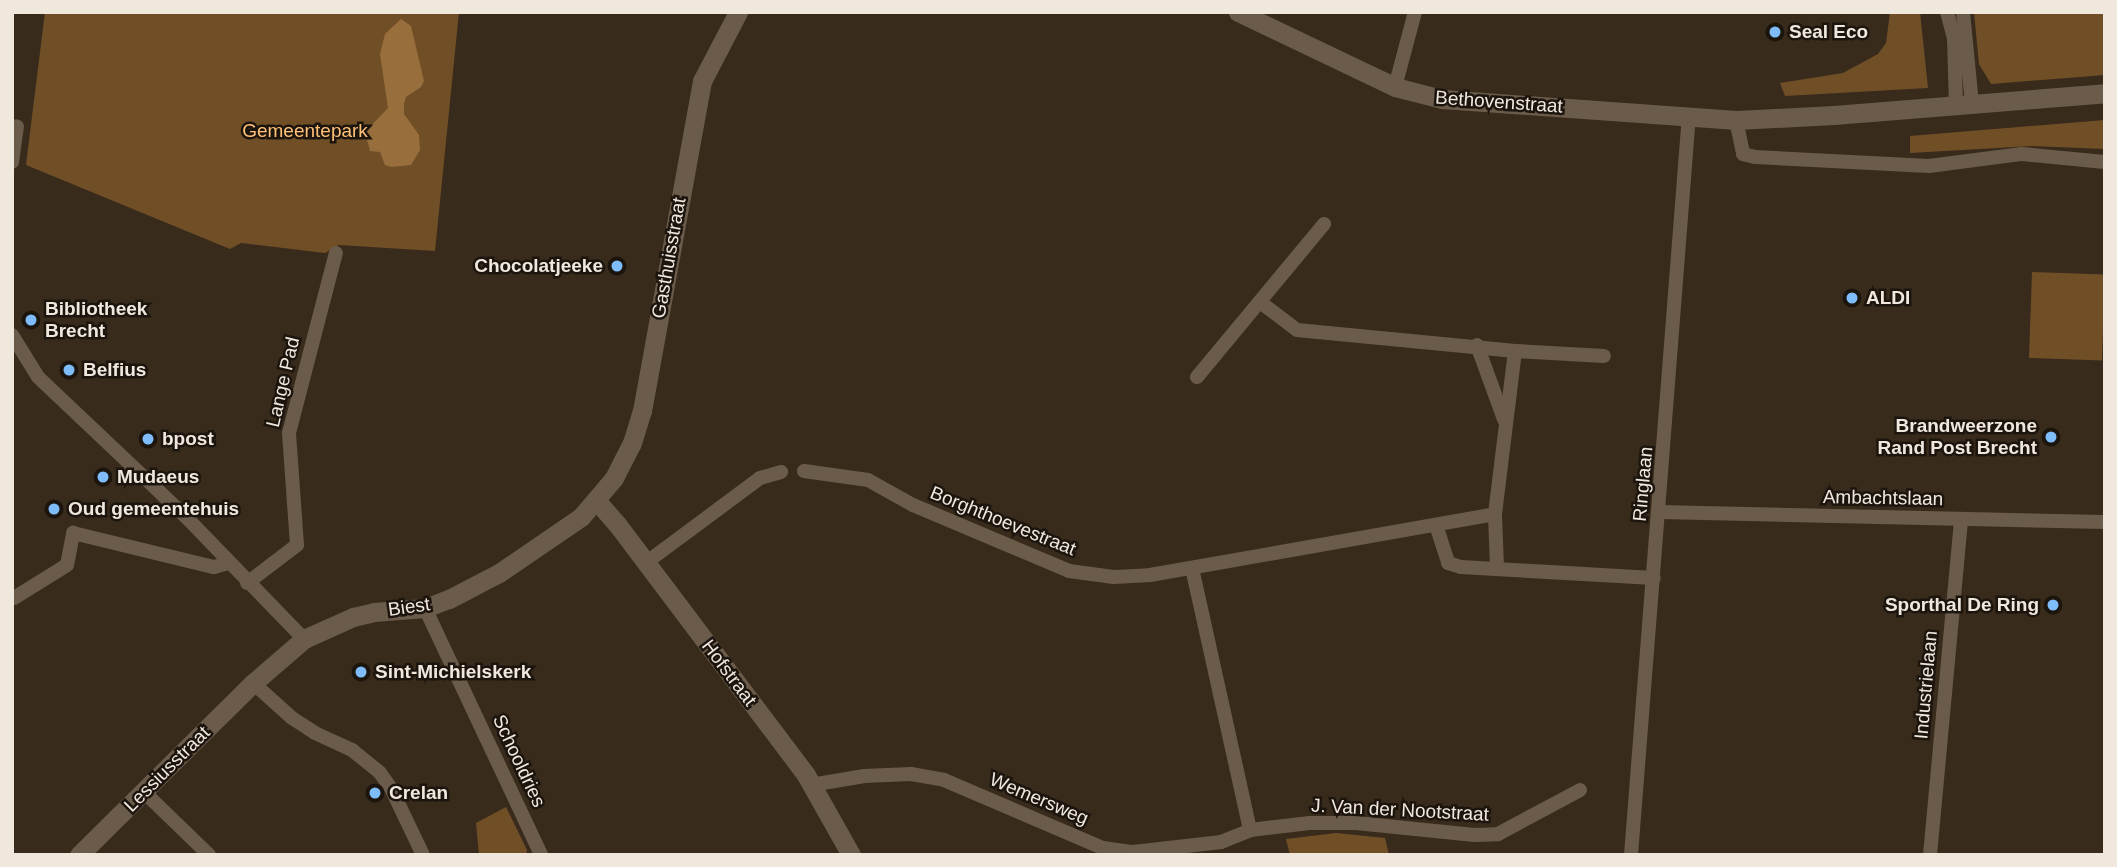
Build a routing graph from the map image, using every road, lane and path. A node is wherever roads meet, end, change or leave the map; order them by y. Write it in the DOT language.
graph roads {
  1 [pos="738,12"];
  2 [pos="1238,12"];
  3 [pos="1415,12"];
  4 [pos="1947,12"];
  5 [pos="1963,12"];
  6 [pos="1395,87"];
  7 [pos="2105,93"];
  8 [pos="1964,104"];
  9 [pos="1689,116"];
  10 [pos="1736,120"];
  11 [pos="17,126"];
  12 [pos="12,162"];
  13 [pos="2105,162"];
  14 [pos="1324,224"];
  15 [pos="336,253"];
  16 [pos="1260,303"];
  17 [pos="12,335"];
  18 [pos="1477,345"];
  19 [pos="1516,351"];
  20 [pos="1604,356"];
  21 [pos="1197,377"];
  22 [pos="1505,420"];
  23 [pos="804,471"];
  24 [pos="782,472"];
  25 [pos="596,500"];
  26 [pos="1660,512"];
  27 [pos="1495,514"];
  28 [pos="1961,519"];
  29 [pos="2105,522"];
  30 [pos="1436,525"];
  31 [pos="647,562"];
  32 [pos="229,563"];
  33 [pos="1497,567"];
  34 [pos="1192,568"];
  35 [pos="1654,578"];
  36 [pos="247,583"];
  37 [pos="13,601"];
  38 [pos="425,608"];
  39 [pos="304,639"];
  40 [pos="253,682"];
  41 [pos="811,785"];
  42 [pos="1580,790"];
  43 [pos="144,792"];
  44 [pos="1250,830"];
  45 [pos="79,855"];
  46 [pos="209,855"];
  47 [pos="423,855"];
  48 [pos="541,855"];
  49 [pos="851,855"];
  50 [pos="1631,855"];
  51 [pos="1930,855"];
  1 -- 25 [label="main road, Gasthuisstraat"];
  2 -- 6 [label="main road, Bethovenstraat"];
  3 -- 6 [label="street"];
  4 -- 8 [label="street"];
  5 -- 8 [label="street"];
  6 -- 9 [label="main road, Bethovenstraat"];
  7 -- 8 [label="main road, Bethovenstraat"];
  8 -- 10 [label="main road, Bethovenstraat"];
  9 -- 10 [label="main road, Bethovenstraat"];
  9 -- 26 [label="street, Ringlaan"];
  10 -- 13 [label="street"];
  11 -- 12 [label="street"];
  14 -- 16 [label="street"];
  15 -- 36 [label="street, Lange Pad"];
  16 -- 18 [label="street"];
  16 -- 21 [label="street"];
  17 -- 32 [label="street"];
  18 -- 19 [label="street"];
  18 -- 22 [label="street"];
  19 -- 20 [label="street"];
  19 -- 22 [label="street"];
  22 -- 27 [label="street"];
  23 -- 34 [label="street, Borghthoevestraat"];
  24 -- 31 [label="street"];
  25 -- 31 [label="main road, Hofstraat"];
  25 -- 38 [label="main road, Biest"];
  26 -- 28 [label="street, Ambachtslaan"];
  26 -- 35 [label="street, Ringlaan"];
  27 -- 30 [label="street, Borghthoevestraat"];
  27 -- 33 [label="street"];
  28 -- 29 [label="street, Ambachtslaan"];
  28 -- 51 [label="street, Industrielaan"];
  30 -- 33 [label="street"];
  30 -- 34 [label="street, Borghthoevestraat"];
  31 -- 41 [label="main road, Hofstraat"];
  32 -- 36 [label="street"];
  32 -- 37 [label="street"];
  33 -- 35 [label="street"];
  34 -- 44 [label="street"];
  35 -- 50 [label="street, Ringlaan"];
  36 -- 39 [label="street"];
  38 -- 39 [label="main road, Biest"];
  38 -- 48 [label="street, Schooldries"];
  39 -- 40 [label="main road, Biest"];
  40 -- 43 [label="main road, Lessiusstraat"];
  40 -- 47 [label="street"];
  41 -- 44 [label="street, Wemersweg"];
  41 -- 49 [label="main road, Hofstraat"];
  42 -- 44 [label="street, J. Van der Nootstraat"];
  43 -- 45 [label="main road, Lessiusstraat"];
  43 -- 46 [label="street"];
}
